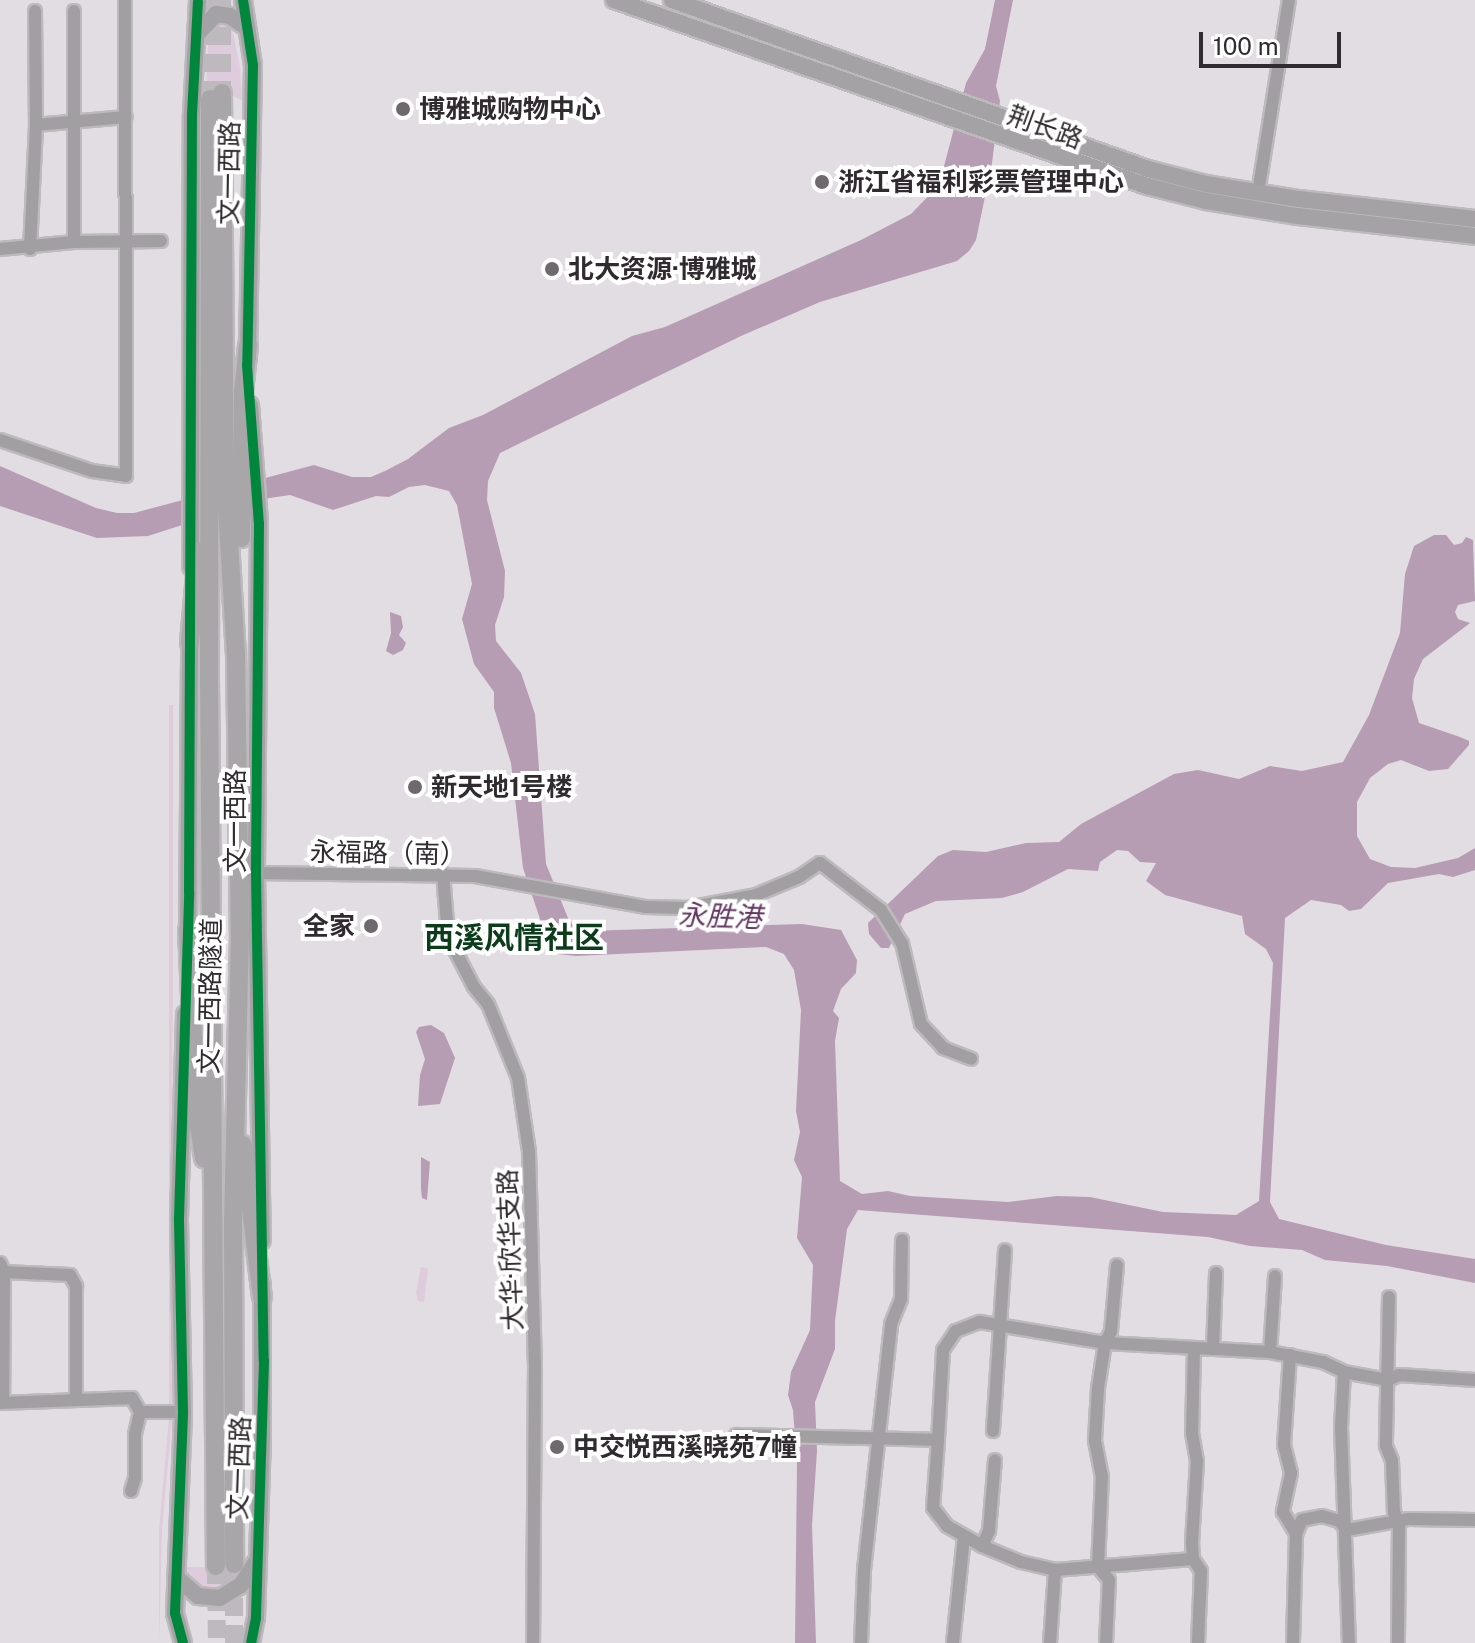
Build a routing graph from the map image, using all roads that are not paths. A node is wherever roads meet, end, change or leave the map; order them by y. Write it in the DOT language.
graph roads {
  1 [pos="125,0"];
  2 [pos="198,0"];
  3 [pos="243,0"];
  4 [pos="614,0"];
  5 [pos="672,0"];
  6 [pos="1289,0"];
  7 [pos="35,11"];
  8 [pos="74,11"];
  9 [pos="246,27"];
  10 [pos="196,36"];
  11 [pos="126,117"];
  12 [pos="76,124"];
  13 [pos="36,125"];
  14 [pos="1004,128"];
  15 [pos="1258,193"];
  16 [pos="1475,219"];
  17 [pos="1475,236"];
  18 [pos="161,241"];
  19 [pos="74,242"];
  20 [pos="126,244"];
  21 [pos="0,249"];
  22 [pos="30,249"];
  23 [pos="248,345"];
  24 [pos="0,440"];
  25 [pos="221,476"];
  26 [pos="243,528"];
  27 [pos="200,529"];
  28 [pos="190,643"];
  29 [pos="256,873"];
  30 [pos="443,873"];
  31 [pos="188,930"];
  32 [pos="971,1059"];
  33 [pos="234,1077"];
  34 [pos="213,1204"];
  35 [pos="902,1240"];
  36 [pos="1005,1250"];
  37 [pos="1117,1265"];
  38 [pos="2,1267"];
  39 [pos="1216,1273"];
  40 [pos="1275,1276"];
  41 [pos="262,1297"];
  42 [pos="1389,1297"];
  43 [pos="1001,1326"];
  44 [pos="1105,1343"];
  45 [pos="1194,1348"];
  46 [pos="1213,1349"];
  47 [pos="1270,1352"];
  48 [pos="1290,1355"];
  49 [pos="1344,1372"];
  50 [pos="1388,1380"];
  51 [pos="1475,1380"];
  52 [pos="76,1400"];
  53 [pos="2,1403"];
  54 [pos="140,1412"];
  55 [pos="183,1412"];
  56 [pos="993,1431"];
  57 [pos="736,1435"];
  58 [pos="879,1440"];
  59 [pos="938,1440"];
  60 [pos="995,1460"];
  61 [pos="131,1491"];
  62 [pos="1475,1520"];
  63 [pos="1399,1523"];
  64 [pos="1347,1530"];
  65 [pos="1296,1534"];
  66 [pos="964,1537"];
  67 [pos="982,1546"];
  68 [pos="258,1558"];
  69 [pos="1193,1559"];
  70 [pos="1098,1567"];
  71 [pos="1055,1570"];
  72 [pos="176,1577"];
  73 [pos="175,1613"];
  74 [pos="177,1643"];
  75 [pos="183,1643"];
  76 [pos="251,1643"];
  77 [pos="533,1643"];
  78 [pos="861,1643"];
  79 [pos="953,1643"];
  80 [pos="1050,1643"];
  81 [pos="1106,1643"];
  82 [pos="1198,1643"];
  83 [pos="1293,1643"];
  84 [pos="1349,1643"];
  85 [pos="1398,1643"];
  1 -- 11 [label="street"];
  2 -- 10 [label="main road, 文一西路"];
  3 -- 9 [label="main road, 文一西路"];
  4 -- 14 [label="main road, 荆长路"];
  5 -- 14 [label="main road, 荆长路"];
  6 -- 15 [label="street"];
  7 -- 13 [label="street"];
  8 -- 12 [label="street"];
  9 -- 10 [label="main road"];
  9 -- 23 [label="main road, 文一西路"];
  10 -- 25 [label="main road, 文一西路"];
  11 -- 12 [label="street"];
  11 -- 20 [label="street"];
  12 -- 13 [label="street"];
  12 -- 19 [label="street"];
  13 -- 22 [label="street"];
  14 -- 15 [label="main road, 荆长路"];
  14 -- 17 [label="main road, 荆长路"];
  15 -- 16 [label="main road, 荆长路"];
  18 -- 20 [label="street"];
  19 -- 20 [label="street"];
  19 -- 22 [label="street"];
  20 -- 24 [label="street"];
  21 -- 22 [label="street"];
  23 -- 25 [label="highway"];
  25 -- 25 [label="highway, 文一西路隧道"];
  25 -- 26 [label="highway, 文一西路隧道"];
  25 -- 26 [label="main road, 文一西路"];
  25 -- 27 [label="highway, 文一西路隧道"];
  26 -- 29 [label="main road, 文一西路"];
  26 -- 33 [label="highway, 文一西路隧道"];
  27 -- 28 [label="highway"];
  27 -- 34 [label="highway, 文一西路隧道"];
  28 -- 31 [label="main road, 文一西路"];
  29 -- 30 [label="street, 永福路（南）"];
  29 -- 41 [label="main road, 文一西路"];
  30 -- 32 [label="street, 永福路（南）"];
  30 -- 77 [label="street, 大华·欣华支路"];
  31 -- 34 [label="highway"];
  31 -- 55 [label="main road, 文一西路"];
  33 -- 34 [label="highway, 文一西路隧道"];
  33 -- 41 [label="highway"];
  35 -- 58 [label="street"];
  36 -- 43 [label="street"];
  37 -- 44 [label="street"];
  38 -- 52 [label="street"];
  38 -- 53 [label="street"];
  39 -- 46 [label="street"];
  40 -- 47 [label="street"];
  41 -- 68 [label="main road, 文一西路"];
  42 -- 50 [label="street"];
  43 -- 44 [label="street"];
  43 -- 56 [label="street"];
  43 -- 59 [label="street"];
  44 -- 45 [label="street"];
  44 -- 70 [label="street"];
  45 -- 46 [label="street"];
  45 -- 69 [label="street"];
  46 -- 47 [label="street"];
  47 -- 48 [label="street"];
  48 -- 49 [label="street"];
  48 -- 65 [label="street"];
  49 -- 50 [label="street"];
  49 -- 64 [label="street"];
  50 -- 51 [label="street"];
  50 -- 63 [label="street"];
  52 -- 53 [label="street"];
  52 -- 54 [label="street"];
  54 -- 55 [label="street"];
  54 -- 61 [label="street"];
  55 -- 72 [label="main road, 文一西路"];
  57 -- 58 [label="street"];
  58 -- 59 [label="street"];
  58 -- 78 [label="street"];
  59 -- 66 [label="street"];
  60 -- 67 [label="street"];
  62 -- 63 [label="street"];
  63 -- 64 [label="street"];
  63 -- 85 [label="street"];
  64 -- 65 [label="street"];
  64 -- 84 [label="street"];
  65 -- 83 [label="street"];
  66 -- 67 [label="street"];
  66 -- 79 [label="street"];
  67 -- 71 [label="street"];
  68 -- 72 [label="main road"];
  68 -- 76 [label="main road, 文一西路"];
  69 -- 70 [label="street"];
  69 -- 82 [label="street"];
  70 -- 71 [label="street"];
  70 -- 81 [label="street"];
  71 -- 80 [label="street"];
  72 -- 73 [label="main road, 文一西路"];
  73 -- 74 [label="main road"];
  73 -- 75 [label="main road, 文一西路"];
}
